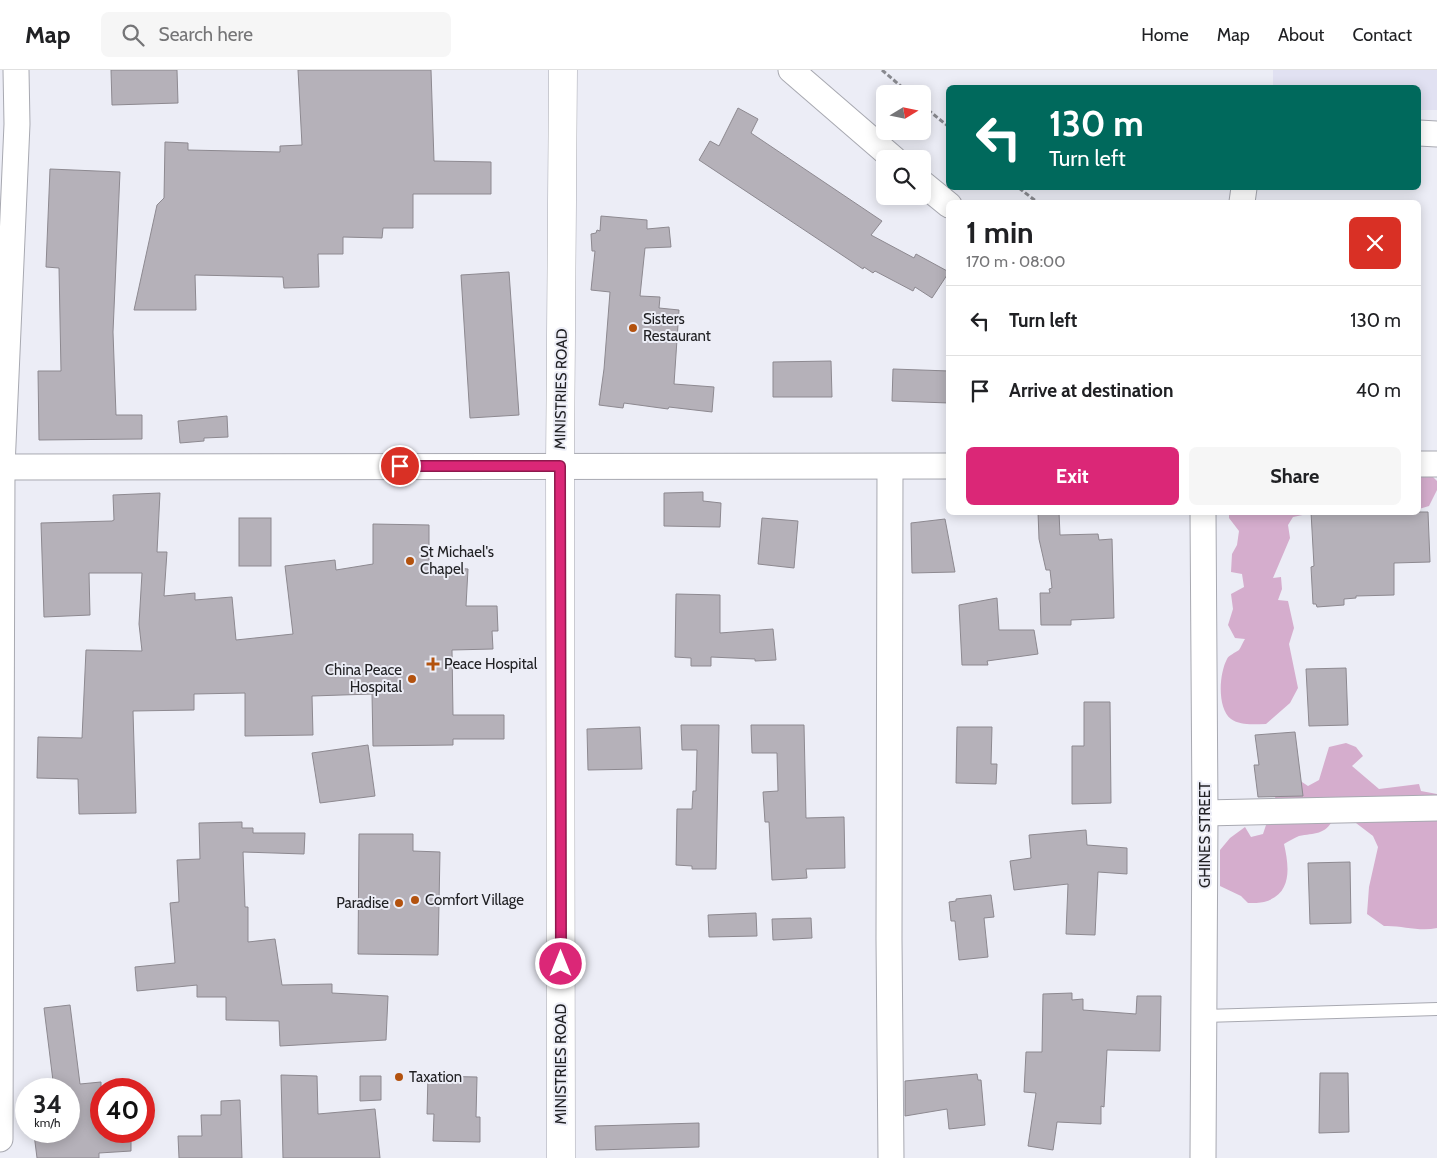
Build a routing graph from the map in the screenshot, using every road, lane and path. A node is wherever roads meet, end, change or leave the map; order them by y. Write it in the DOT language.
graph roads {
  1 [pos="16,70"];
  2 [pos="563,70"];
  3 [pos="791,70"];
  4 [pos="882,70"];
  5 [pos="900,85"];
  6 [pos="931,112"];
  7 [pos="946,125"];
  8 [pos="1421,134"];
  9 [pos="1437,134"];
  10 [pos="884,150"];
  11 [pos="1022,190"];
  12 [pos="931,191"];
  13 [pos="1034,200"];
  14 [pos="946,203"];
  15 [pos="1421,464"];
  16 [pos="1437,464"];
  17 [pos="560,466"];
  18 [pos="946,466"];
  19 [pos="1,467"];
  20 [pos="890,467"];
  21 [pos="1203,515"];
  22 [pos="1437,808"];
  23 [pos="1205,813"];
  24 [pos="1437,1010"];
  25 [pos="1204,1016"];
  26 [pos="0,1139"];
  27 [pos="561,1158"];
  28 [pos="891,1158"];
  29 [pos="1203,1158"];
  1 -- 19 [label="street"];
  2 -- 17 [label="street, MINISTRIES ROAD"];
  3 -- 10 [label="street"];
  4 -- 5 [label="path"];
  6 -- 7 [label="path"];
  8 -- 9 [label="street"];
  11 -- 13 [label="path"];
  12 -- 14 [label="street"];
  15 -- 16 [label="street"];
  17 -- 19 [label="street"];
  17 -- 20 [label="street"];
  17 -- 27 [label="street, MINISTRIES ROAD"];
  18 -- 20 [label="street"];
  19 -- 26 [label="street"];
  20 -- 28 [label="street"];
  21 -- 23 [label="street, GHINES STREET"];
  22 -- 23 [label="street"];
  23 -- 25 [label="street, GHINES STREET"];
  24 -- 25 [label="lane"];
  25 -- 29 [label="street, GHINES STREET"];
}
